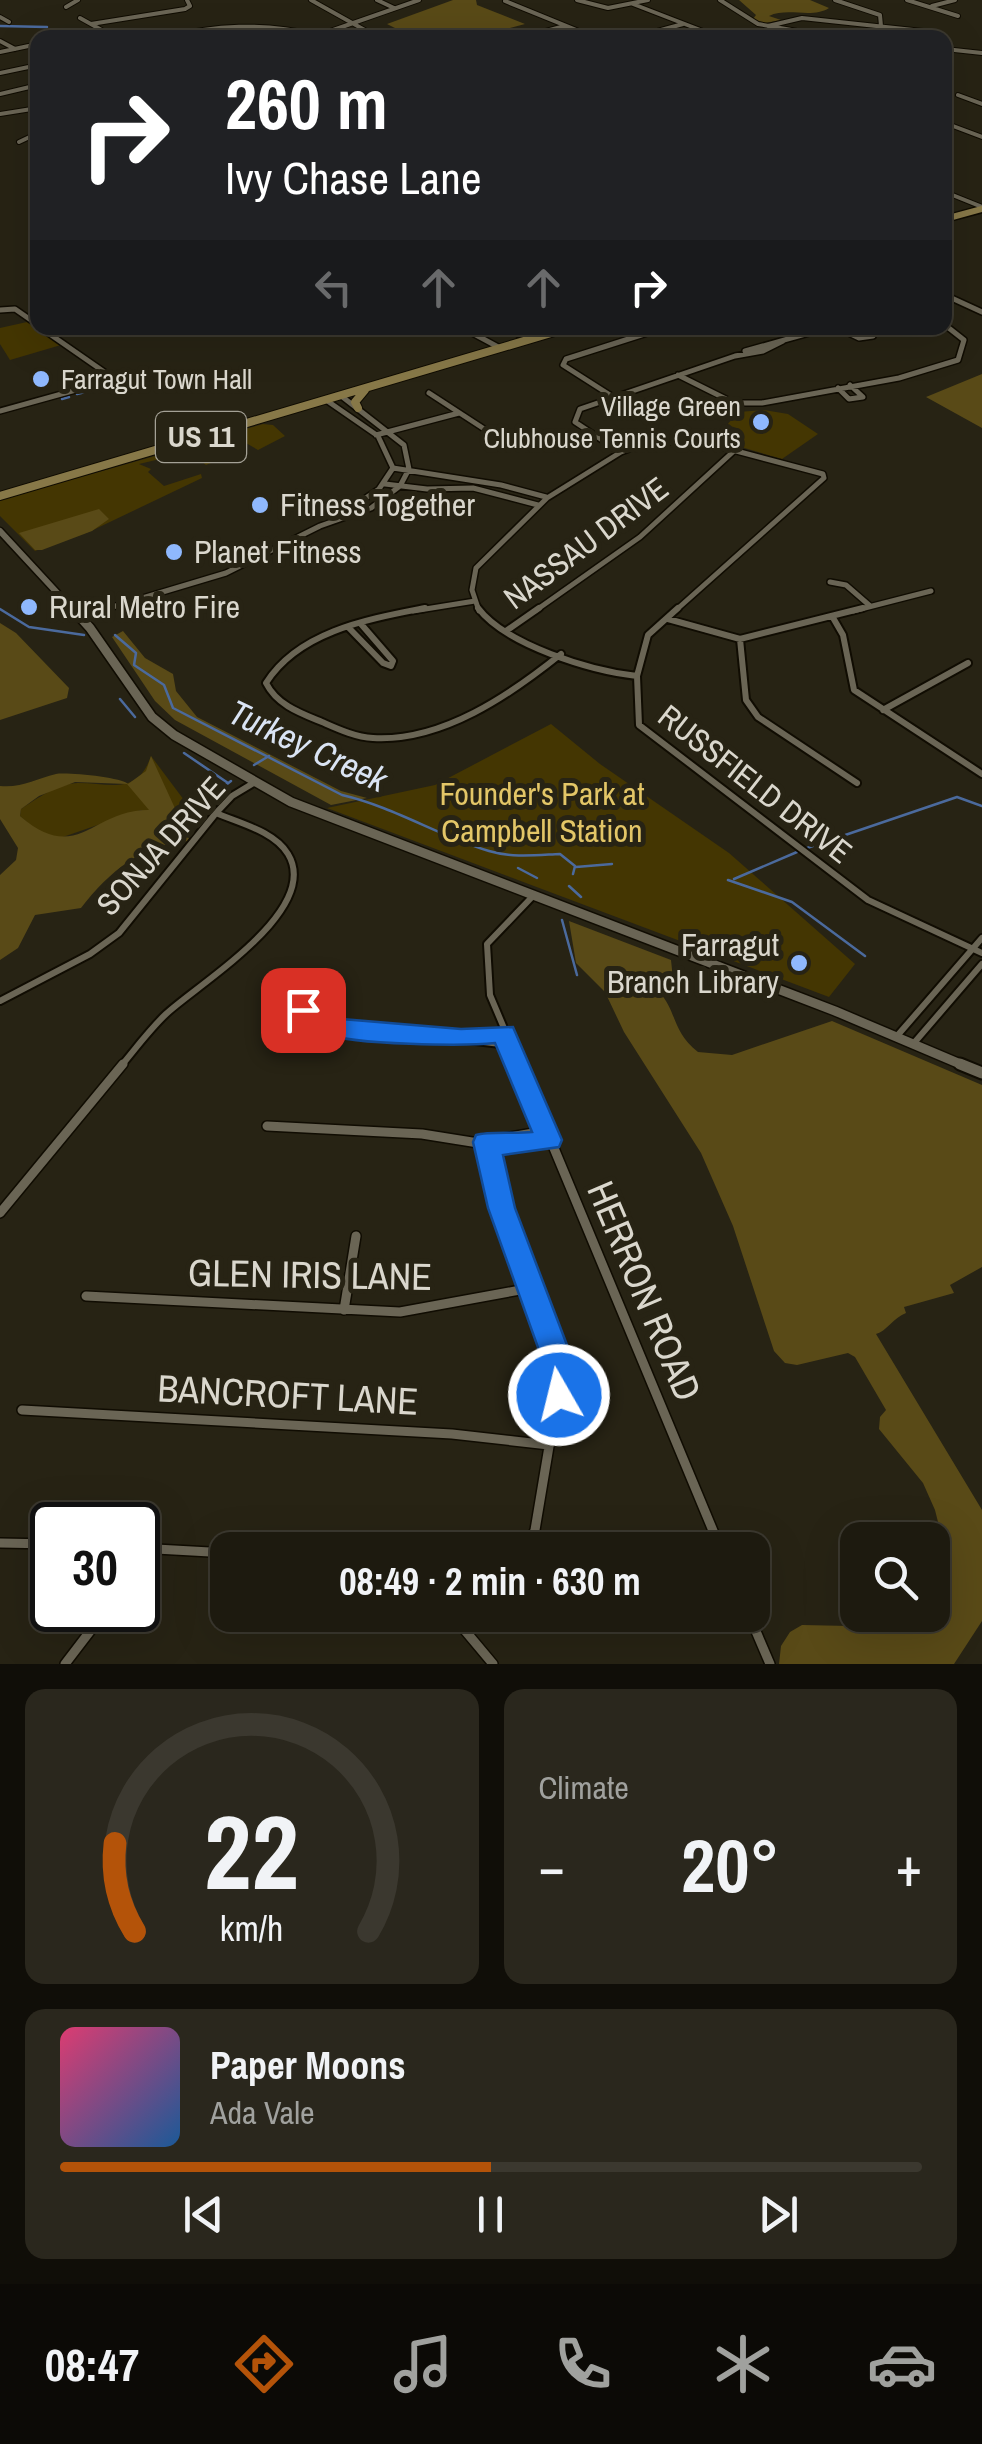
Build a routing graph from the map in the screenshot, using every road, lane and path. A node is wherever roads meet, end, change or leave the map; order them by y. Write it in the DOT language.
graph roads {
  1 [pos="187,0"];
  2 [pos="311,0"];
  3 [pos="377,0"];
  4 [pos="419,0"];
  5 [pos="577,0"];
  6 [pos="648,0"];
  7 [pos="720,0"];
  8 [pos="834,0"];
  9 [pos="907,0"];
  10 [pos="955,0"];
  11 [pos="78,1"];
  12 [pos="505,1"];
  13 [pos="87,2"];
  14 [pos="633,4"];
  15 [pos="66,7"];
  16 [pos="929,7"];
  17 [pos="395,8"];
  18 [pos="958,16"];
  19 [pos="0,17"];
  20 [pos="80,18"];
  21 [pos="9,22"];
  22 [pos="352,23"];
  23 [pos="91,24"];
  24 [pos="684,24"];
  25 [pos="566,26"];
  26 [pos="768,26"];
  27 [pos="881,26"];
  28 [pos="102,30"];
  29 [pos="196,30"];
  30 [pos="293,30"];
  31 [pos="332,30"];
  32 [pos="365,30"];
  33 [pos="550,30"];
  34 [pos="576,30"];
  35 [pos="661,30"];
  36 [pos="700,30"];
  37 [pos="791,30"];
  38 [pos="915,30"];
  39 [pos="0,41"];
  40 [pos="30,46"];
  41 [pos="15,49"];
  42 [pos="952,50"];
  43 [pos="0,52"];
  44 [pos="982,53"];
  45 [pos="30,66"];
  46 [pos="0,73"];
  47 [pos="30,88"];
  48 [pos="0,94"];
  49 [pos="958,95"];
  50 [pos="982,104"];
  51 [pos="30,109"];
  52 [pos="0,114"];
  53 [pos="952,126"];
  54 [pos="30,136"];
  55 [pos="982,137"];
  56 [pos="18,142"];
  57 [pos="952,195"];
  58 [pos="982,208"];
  59 [pos="952,216"];
  60 [pos="952,298"];
  61 [pos="1,304"];
  62 [pos="982,312"];
  63 [pos="30,320"];
  64 [pos="952,331"];
  65 [pos="52,335"];
  66 [pos="476,335"];
  67 [pos="520,335"];
  68 [pos="543,335"];
  69 [pos="641,335"];
  70 [pos="806,335"];
  71 [pos="529,339"];
  72 [pos="500,348"];
  73 [pos="587,352"];
  74 [pos="576,374"];
  75 [pos="678,375"];
  76 [pos="850,385"];
  77 [pos="837,387"];
  78 [pos="367,388"];
  79 [pos="429,393"];
  80 [pos="340,395"];
  81 [pos="611,396"];
  82 [pos="325,400"];
  83 [pos="358,408"];
  84 [pos="0,410"];
  85 [pos="460,413"];
  86 [pos="390,432"];
  87 [pos="376,435"];
  88 [pos="495,436"];
  89 [pos="736,449"];
  90 [pos="621,452"];
  91 [pos="393,468"];
  92 [pos="409,469"];
  93 [pos="450,477"];
  94 [pos="385,484"];
  95 [pos="400,486"];
  96 [pos="444,488"];
  97 [pos="0,496"];
  98 [pos="547,498"];
  99 [pos="538,505"];
  100 [pos="332,521"];
  101 [pos="0,531"];
  102 [pos="830,582"];
  103 [pos="931,592"];
  104 [pos="475,602"];
  105 [pos="870,606"];
  106 [pos="81,616"];
  107 [pos="832,616"];
  108 [pos="667,618"];
  109 [pos="361,624"];
  110 [pos="349,628"];
  111 [pos="505,631"];
  112 [pos="740,639"];
  113 [pos="561,654"];
  114 [pos="968,662"];
  115 [pos="637,676"];
  116 [pos="882,710"];
  117 [pos="982,774"];
  118 [pos="255,782"];
  119 [pos="857,783"];
  120 [pos="216,813"];
  121 [pos="532,897"];
  122 [pos="982,938"];
  123 [pos="972,948"];
  124 [pos="982,953"];
  125 [pos="982,964"];
  126 [pos="0,1001"];
  127 [pos="335,1027"];
  128 [pos="504,1033"];
  129 [pos="897,1036"];
  130 [pos="461,1038"];
  131 [pos="914,1043"];
  132 [pos="509,1045"];
  133 [pos="982,1072"];
  134 [pos="266,1126"];
  135 [pos="547,1136"];
  136 [pos="486,1142"];
  137 [pos="0,1213"];
  138 [pos="356,1236"];
  139 [pos="530,1288"];
  140 [pos="86,1296"];
  141 [pos="344,1310"];
  142 [pos="22,1410"];
  143 [pos="549,1445"];
  144 [pos="534,1532"];
  145 [pos="714,1532"];
  146 [pos="0,1543"];
  147 [pos="30,1544"];
  148 [pos="160,1549"];
  149 [pos="210,1552"];
  150 [pos="89,1632"];
  151 [pos="466,1632"];
  152 [pos="756,1632"];
  153 [pos="65,1664"];
  154 [pos="493,1664"];
  155 [pos="770,1664"];
  1 -- 23 [label="street"];
  2 -- 22 [label="street"];
  3 -- 17 [label="street"];
  4 -- 17 [label="street"];
  5 -- 14 [label="street"];
  6 -- 14 [label="street"];
  7 -- 26 [label="street"];
  8 -- 27 [label="street"];
  9 -- 16 [label="street"];
  10 -- 16 [label="street"];
  11 -- 13 [label="street"];
  11 -- 15 [label="street"];
  12 -- 25 [label="street"];
  14 -- 24 [label="street"];
  16 -- 18 [label="street"];
  17 -- 22 [label="street"];
  19 -- 21 [label="street"];
  20 -- 23 [label="street"];
  22 -- 31 [label="street"];
  22 -- 32 [label="street"];
  23 -- 28 [label="street"];
  24 -- 35 [label="street"];
  24 -- 36 [label="street"];
  25 -- 33 [label="street"];
  25 -- 34 [label="street"];
  26 -- 27 [label="street"];
  26 -- 37 [label="street"];
  27 -- 38 [label="street"];
  29 -- 30 [label="street"];
  39 -- 41 [label="street"];
  40 -- 41 [label="street"];
  41 -- 43 [label="street"];
  42 -- 44 [label="street"];
  45 -- 46 [label="street"];
  47 -- 48 [label="street"];
  49 -- 50 [label="street"];
  51 -- 52 [label="street"];
  53 -- 55 [label="street"];
  54 -- 56 [label="street"];
  57 -- 58 [label="street"];
  58 -- 59 [label="main road"];
  60 -- 62 [label="street"];
  61 -- 63 [label="street"];
  64 -- 76 [label="street"];
  65 -- 84 [label="street"];
  66 -- 72 [label="street"];
  67 -- 71 [label="street"];
  68 -- 71 [label="main road, US 11"];
  69 -- 73 [label="street"];
  70 -- 75 [label="street"];
  71 -- 72 [label="main road, US 11"];
  72 -- 78 [label="main road, US 11"];
  73 -- 74 [label="street"];
  73 -- 74 [label="street"];
  74 -- 81 [label="street"];
  75 -- 77 [label="street"];
  75 -- 81 [label="street"];
  76 -- 77 [label="street"];
  76 -- 77 [label="street"];
  78 -- 80 [label="main road, US 11"];
  78 -- 83 [label="main road"];
  79 -- 85 [label="street"];
  80 -- 82 [label="main road, US 11"];
  80 -- 83 [label="street"];
  81 -- 90 [label="street"];
  82 -- 87 [label="street"];
  82 -- 97 [label="main road, US 11"];
  83 -- 86 [label="street"];
  85 -- 86 [label="street"];
  85 -- 88 [label="street"];
  86 -- 87 [label="street"];
  86 -- 92 [label="street"];
  87 -- 91 [label="street"];
  89 -- 90 [label="street"];
  89 -- 108 [label="street, RUSSFIELD DRIVE"];
  89 -- 111 [label="street, NASSAU DRIVE"];
  90 -- 98 [label="street"];
  91 -- 92 [label="street"];
  91 -- 94 [label="street"];
  92 -- 93 [label="street"];
  92 -- 95 [label="street"];
  93 -- 96 [label="street"];
  93 -- 98 [label="street"];
  94 -- 95 [label="street"];
  94 -- 100 [label="street"];
  95 -- 96 [label="street"];
  95 -- 100 [label="street"];
  96 -- 99 [label="street"];
  98 -- 99 [label="street"];
  99 -- 104 [label="street"];
  100 -- 106 [label="street"];
  101 -- 106 [label="main road"];
  102 -- 105 [label="street"];
  103 -- 105 [label="street"];
  104 -- 109 [label="street"];
  104 -- 111 [label="street"];
  105 -- 107 [label="street"];
  106 -- 118 [label="main road"];
  107 -- 112 [label="street"];
  107 -- 116 [label="street"];
  108 -- 112 [label="street"];
  108 -- 115 [label="street, RUSSFIELD DRIVE"];
  109 -- 110 [label="street"];
  109 -- 110 [label="street"];
  110 -- 113 [label="street"];
  111 -- 113 [label="street"];
  112 -- 119 [label="street"];
  113 -- 115 [label="street"];
  114 -- 116 [label="street"];
  115 -- 123 [label="street, RUSSFIELD DRIVE"];
  116 -- 117 [label="street"];
  118 -- 120 [label="street, SONJA DRIVE"];
  118 -- 121 [label="main road"];
  120 -- 126 [label="street, SONJA DRIVE"];
  120 -- 137 [label="street"];
  121 -- 128 [label="street, HERRON ROAD"];
  121 -- 129 [label="main road"];
  122 -- 123 [label="street"];
  123 -- 124 [label="street, RUSSFIELD DRIVE"];
  123 -- 129 [label="street"];
  125 -- 131 [label="street"];
  127 -- 127 [label="street"];
  127 -- 130 [label="street"];
  128 -- 130 [label="street"];
  128 -- 132 [label="street, HERRON ROAD"];
  129 -- 131 [label="main road"];
  130 -- 132 [label="street"];
  131 -- 133 [label="main road"];
  132 -- 135 [label="street, HERRON ROAD"];
  134 -- 136 [label="street"];
  135 -- 136 [label="street"];
  135 -- 145 [label="street, HERRON ROAD"];
  136 -- 139 [label="street"];
  138 -- 141 [label="street"];
  139 -- 141 [label="street, GLEN IRIS LANE"];
  139 -- 143 [label="street"];
  140 -- 141 [label="street, GLEN IRIS LANE"];
  142 -- 143 [label="street, BANCROFT LANE"];
  143 -- 144 [label="street"];
  146 -- 147 [label="street"];
  148 -- 149 [label="street"];
  150 -- 153 [label="street"];
  151 -- 154 [label="street"];
  152 -- 155 [label="street"];
}
